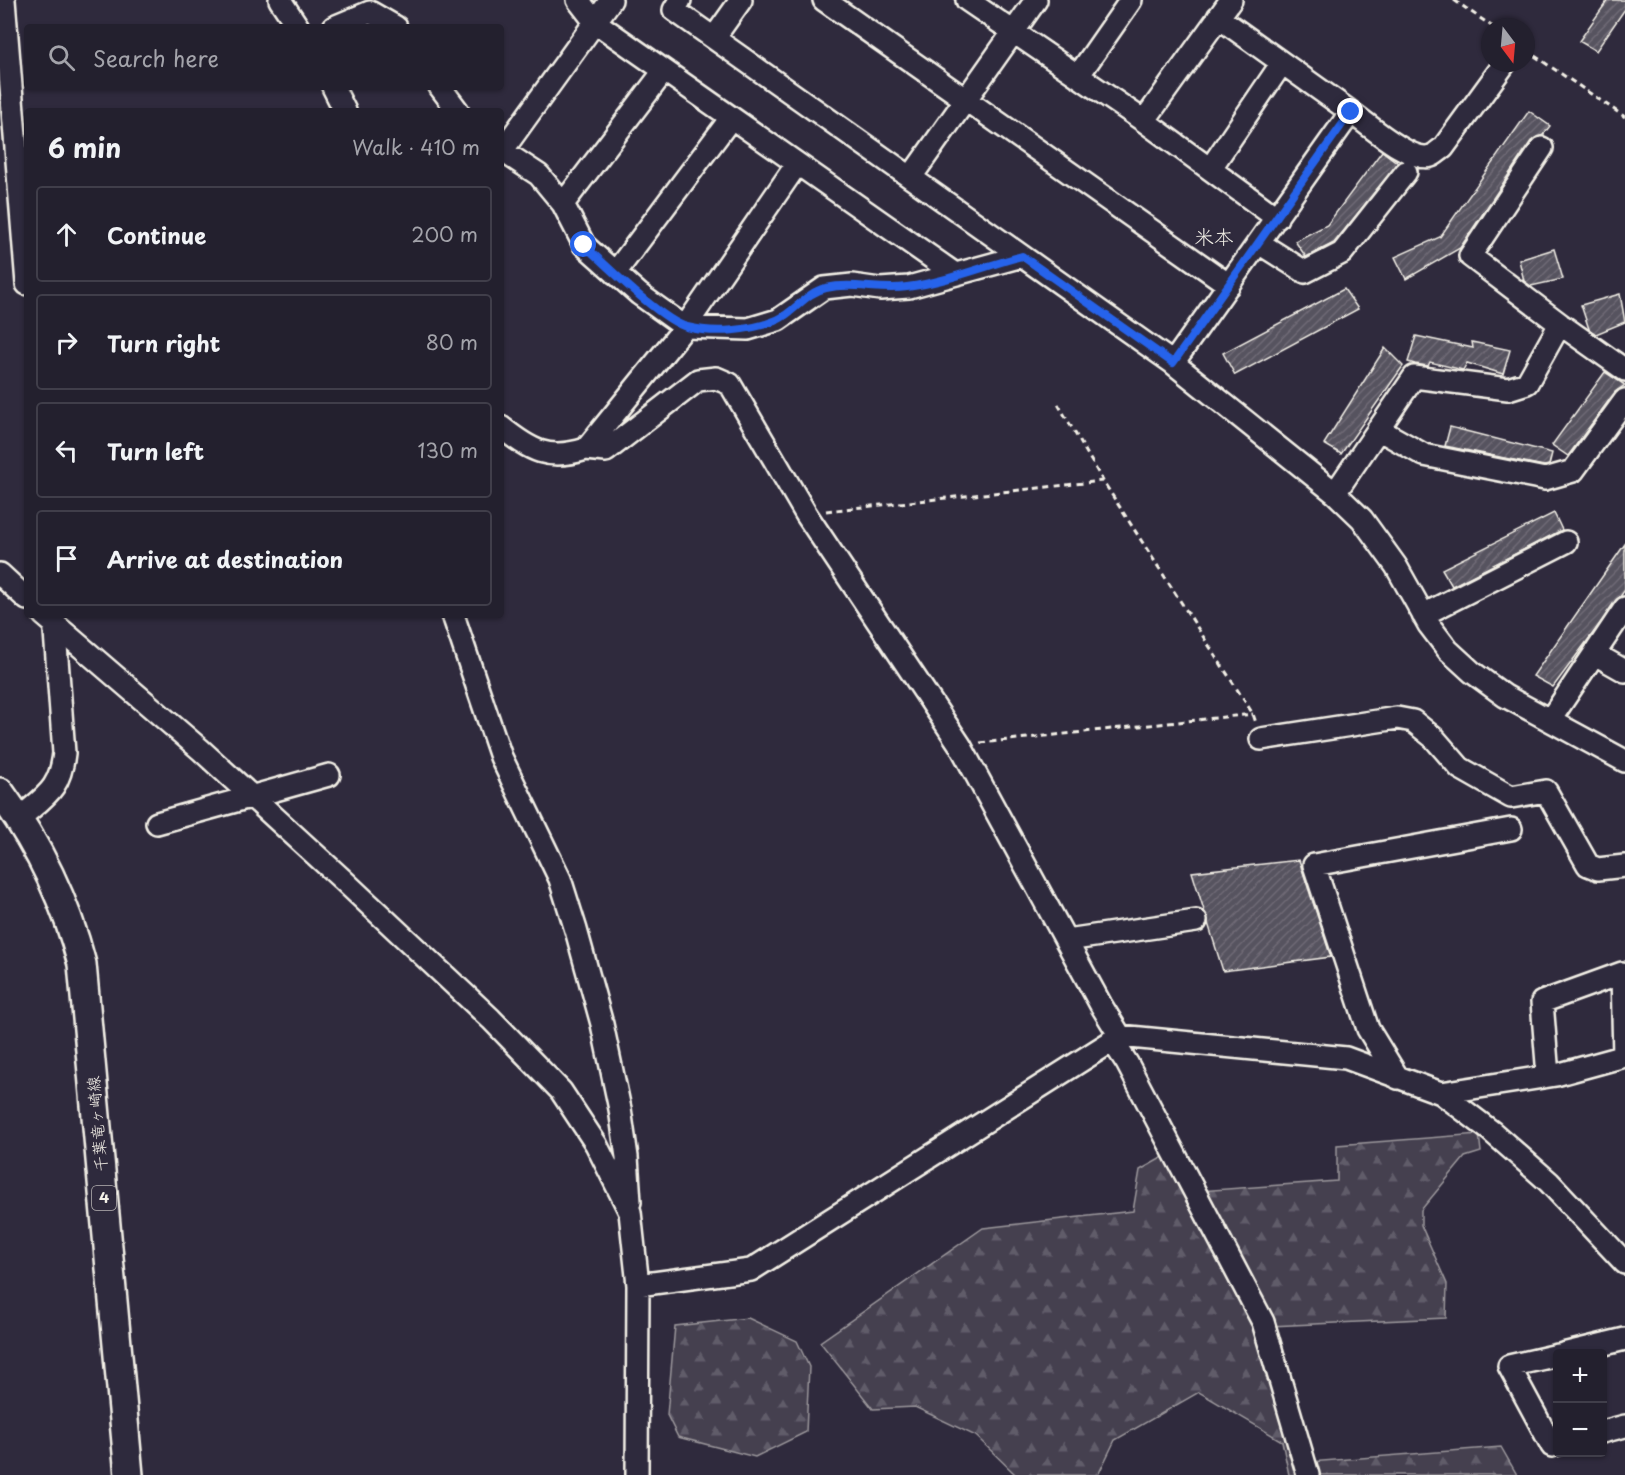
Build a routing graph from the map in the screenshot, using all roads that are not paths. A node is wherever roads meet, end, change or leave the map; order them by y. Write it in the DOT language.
graph roads {
  1 [pos="4,0"];
  2 [pos="280,0"];
  3 [pos="578,0"];
  4 [pos="611,0"];
  5 [pos="741,0"];
  6 [pos="824,0"];
  7 [pos="967,0"];
  8 [pos="1036,0"];
  9 [pos="1131,0"];
  10 [pos="1231,0"];
  11 [pos="671,3"];
  12 [pos="370,6"];
  13 [pos="1218,17"];
  14 [pos="595,22"];
  15 [pos="296,24"];
  16 [pos="339,24"];
  17 [pos="392,24"];
  18 [pos="1014,33"];
  19 [pos="714,38"];
  20 [pos="1282,63"];
  21 [pos="664,71"];
  22 [pos="1498,72"];
  23 [pos="1078,76"];
  24 [pos="334,90"];
  25 [pos="442,90"];
  26 [pos="965,102"];
  27 [pos="344,108"];
  28 [pos="456,108"];
  29 [pos="1351,112"];
  30 [pos="731,118"];
  31 [pos="1144,121"];
  32 [pos="504,148"];
  33 [pos="1542,148"];
  34 [pos="504,152"];
  35 [pos="797,164"];
  36 [pos="1210,169"];
  37 [pos="1406,172"];
  38 [pos="911,177"];
  39 [pos="563,204"];
  40 [pos="1277,218"];
  41 [pos="1259,243"];
  42 [pos="24,247"];
  43 [pos="1022,256"];
  44 [pos="615,273"];
  45 [pos="955,274"];
  46 [pos="1229,285"];
  47 [pos="1560,324"];
  48 [pos="685,327"];
  49 [pos="1173,363"];
  50 [pos="1625,370"];
  51 [pos="1625,400"];
  52 [pos="504,429"];
  53 [pos="1378,429"];
  54 [pos="586,449"];
  55 [pos="1335,493"];
  56 [pos="1566,542"];
  57 [pos="0,574"];
  58 [pos="24,596"];
  59 [pos="1625,608"];
  60 [pos="1423,615"];
  61 [pos="51,618"];
  62 [pos="454,618"];
  63 [pos="1595,654"];
  64 [pos="1625,671"];
  65 [pos="1550,720"];
  66 [pos="1261,739"];
  67 [pos="1625,761"];
  68 [pos="329,776"];
  69 [pos="0,792"];
  70 [pos="253,797"];
  71 [pos="20,819"];
  72 [pos="157,823"];
  73 [pos="1511,829"];
  74 [pos="1625,866"];
  75 [pos="1196,921"];
  76 [pos="1067,940"];
  77 [pos="1116,1038"];
  78 [pos="1624,1056"];
  79 [pos="1548,1076"];
  80 [pos="1398,1078"];
  81 [pos="1441,1093"];
  82 [pos="630,1212"];
  83 [pos="1625,1263"];
  84 [pos="638,1285"];
  85 [pos="1625,1339"];
  86 [pos="1581,1349"];
  87 [pos="1553,1356"];
  88 [pos="1625,1426"];
  89 [pos="1607,1431"];
  90 [pos="1553,1446"];
  91 [pos="129,1475"];
  92 [pos="637,1475"];
  93 [pos="1308,1475"];
  1 -- 42 [label="street"];
  2 -- 15 [label="street"];
  3 -- 14 [label="street"];
  4 -- 14 [label="street"];
  5 -- 19 [label="street"];
  6 -- 26 [label="street"];
  7 -- 18 [label="street"];
  8 -- 18 [label="street"];
  9 -- 23 [label="street"];
  10 -- 13 [label="street"];
  11 -- 19 [label="street"];
  12 -- 16 [label="street"];
  12 -- 17 [label="street"];
  13 -- 20 [label="street"];
  13 -- 31 [label="street"];
  14 -- 21 [label="street"];
  14 -- 32 [label="street"];
  18 -- 23 [label="street"];
  18 -- 26 [label="street"];
  19 -- 38 [label="street"];
  20 -- 29 [label="street"];
  20 -- 36 [label="street"];
  21 -- 30 [label="street"];
  21 -- 39 [label="street"];
  22 -- 29 [label="street"];
  23 -- 31 [label="street"];
  24 -- 27 [label="street"];
  25 -- 28 [label="street"];
  26 -- 38 [label="street"];
  26 -- 46 [label="street"];
  29 -- 40 [label="street"];
  30 -- 35 [label="street"];
  30 -- 44 [label="street"];
  31 -- 36 [label="street"];
  33 -- 47 [label="street"];
  34 -- 39 [label="street"];
  35 -- 45 [label="street"];
  35 -- 48 [label="street"];
  36 -- 40 [label="street"];
  37 -- 41 [label="street"];
  38 -- 43 [label="street"];
  39 -- 44 [label="street"];
  40 -- 41 [label="street"];
  41 -- 46 [label="street"];
  43 -- 45 [label="street"];
  43 -- 49 [label="street"];
  44 -- 48 [label="street"];
  45 -- 48 [label="street"];
  46 -- 49 [label="street"];
  47 -- 50 [label="street"];
  47 -- 53 [label="street"];
  48 -- 54 [label="street"];
  49 -- 55 [label="street"];
  51 -- 53 [label="street"];
  52 -- 54 [label="street"];
  53 -- 55 [label="street"];
  54 -- 76 [label="street"];
  55 -- 60 [label="street"];
  56 -- 60 [label="street"];
  57 -- 58 [label="street"];
  59 -- 63 [label="street"];
  60 -- 65 [label="street"];
  61 -- 70 [label="street"];
  61 -- 71 [label="street"];
  62 -- 82 [label="street"];
  63 -- 64 [label="street"];
  63 -- 65 [label="street"];
  65 -- 67 [label="street"];
  66 -- 74 [label="street"];
  68 -- 70 [label="street"];
  69 -- 71 [label="main road, 千葉竜ヶ崎線 / 4"];
  70 -- 72 [label="street"];
  70 -- 82 [label="street"];
  71 -- 91 [label="main road, 千葉竜ヶ崎線 / 4"];
  73 -- 80 [label="street"];
  75 -- 76 [label="street"];
  76 -- 77 [label="street"];
  77 -- 80 [label="street"];
  77 -- 84 [label="street"];
  77 -- 93 [label="street"];
  78 -- 79 [label="street"];
  78 -- 79 [label="street"];
  79 -- 81 [label="street"];
  80 -- 81 [label="street"];
  81 -- 83 [label="street"];
  82 -- 84 [label="street"];
  84 -- 92 [label="street"];
  85 -- 86 [label="street"];
  87 -- 90 [label="street"];
  88 -- 89 [label="street"];
}
